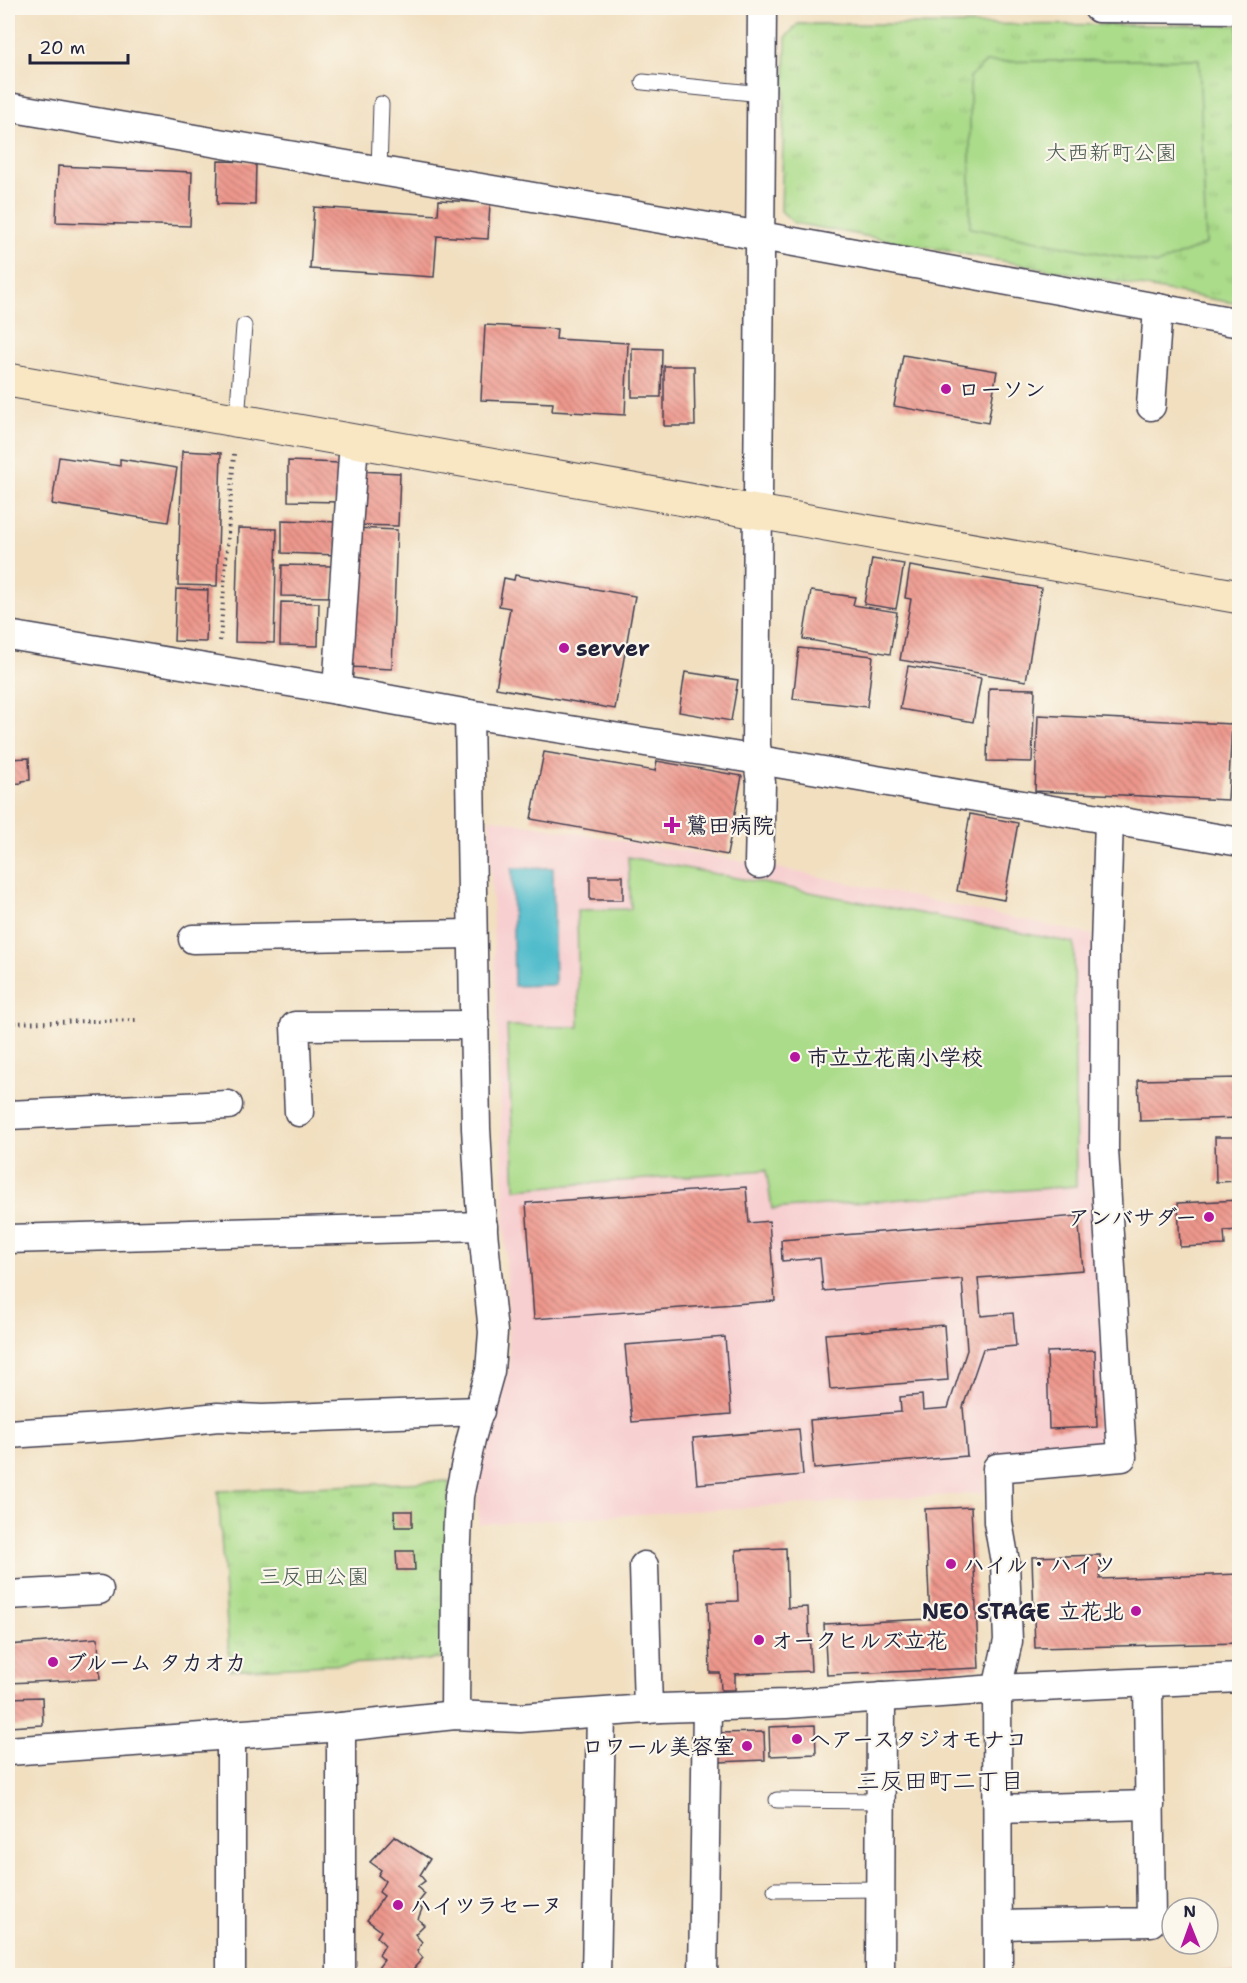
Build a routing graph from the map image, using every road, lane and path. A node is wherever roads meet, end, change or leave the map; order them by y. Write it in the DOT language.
graph roads {
  1 [pos="762,8"];
  2 [pos="1098,8"];
  3 [pos="1239,9"];
  4 [pos="643,82"];
  5 [pos="762,94"];
  6 [pos="381,104"];
  7 [pos="8,107"];
  8 [pos="379,171"];
  9 [pos="761,236"];
  10 [pos="1158,308"];
  11 [pos="1239,323"];
  12 [pos="244,326"];
  13 [pos="8,380"];
  14 [pos="1151,406"];
  15 [pos="237,420"];
  16 [pos="354,441"];
  17 [pos="759,512"];
  18 [pos="1239,597"];
  19 [pos="8,636"];
  20 [pos="218,671"];
  21 [pos="337,690"];
  22 [pos="469,714"];
  23 [pos="759,760"];
  24 [pos="1109,819"];
  25 [pos="1239,842"];
  26 [pos="759,864"];
  27 [pos="471,934"];
  28 [pos="193,939"];
  29 [pos="139,1020"];
  30 [pos="8,1023"];
  31 [pos="475,1025"];
  32 [pos="228,1105"];
  33 [pos="299,1112"];
  34 [pos="8,1115"];
  35 [pos="483,1226"];
  36 [pos="8,1239"];
  37 [pos="480,1411"];
  38 [pos="8,1434"];
  39 [pos="644,1566"];
  40 [pos="99,1590"];
  41 [pos="8,1595"];
  42 [pos="1239,1678"];
  43 [pos="1148,1683"];
  44 [pos="997,1689"];
  45 [pos="881,1697"];
  46 [pos="707,1707"];
  47 [pos="648,1709"];
  48 [pos="601,1713"];
  49 [pos="455,1715"];
  50 [pos="341,1727"];
  51 [pos="231,1736"];
  52 [pos="8,1751"];
  53 [pos="777,1800"];
  54 [pos="882,1801"];
  55 [pos="1150,1805"];
  56 [pos="998,1809"];
  57 [pos="881,1889"];
  58 [pos="776,1890"];
  59 [pos="999,1925"];
  60 [pos="231,1976"];
  61 [pos="341,1976"];
  62 [pos="596,1976"];
  63 [pos="703,1976"];
  64 [pos="880,1976"];
  65 [pos="998,1976"];
  1 -- 5 [label="street"];
  2 -- 3 [label="street"];
  4 -- 5 [label="lane"];
  5 -- 9 [label="street"];
  6 -- 8 [label="lane"];
  7 -- 8 [label="street"];
  8 -- 9 [label="street"];
  9 -- 10 [label="street"];
  9 -- 17 [label="street"];
  10 -- 11 [label="street"];
  10 -- 14 [label="street"];
  12 -- 15 [label="lane"];
  13 -- 15 [label="street"];
  15 -- 16 [label="street"];
  15 -- 20 [label="path"];
  16 -- 17 [label="street"];
  16 -- 21 [label="street"];
  17 -- 18 [label="street"];
  17 -- 23 [label="street"];
  19 -- 20 [label="street"];
  20 -- 21 [label="street"];
  21 -- 22 [label="street"];
  22 -- 23 [label="street"];
  22 -- 27 [label="street"];
  23 -- 24 [label="street"];
  23 -- 26 [label="street"];
  24 -- 25 [label="street"];
  24 -- 44 [label="street"];
  27 -- 28 [label="street"];
  27 -- 31 [label="street"];
  29 -- 30 [label="path"];
  31 -- 33 [label="street"];
  31 -- 35 [label="street"];
  32 -- 34 [label="street"];
  35 -- 36 [label="street"];
  35 -- 37 [label="street"];
  37 -- 38 [label="street"];
  37 -- 49 [label="street"];
  39 -- 47 [label="street"];
  40 -- 41 [label="street"];
  42 -- 43 [label="street"];
  43 -- 44 [label="street"];
  43 -- 55 [label="street"];
  44 -- 45 [label="street"];
  44 -- 56 [label="street"];
  45 -- 46 [label="street"];
  45 -- 54 [label="street"];
  46 -- 47 [label="street"];
  46 -- 63 [label="street"];
  47 -- 48 [label="street"];
  48 -- 49 [label="street"];
  48 -- 62 [label="street"];
  49 -- 50 [label="street"];
  50 -- 51 [label="street"];
  50 -- 61 [label="street"];
  51 -- 52 [label="street"];
  51 -- 60 [label="street"];
  53 -- 54 [label="lane"];
  54 -- 57 [label="street"];
  55 -- 56 [label="street"];
  55 -- 59 [label="street"];
  56 -- 59 [label="street"];
  57 -- 58 [label="lane"];
  57 -- 64 [label="street"];
  59 -- 65 [label="street"];
}
